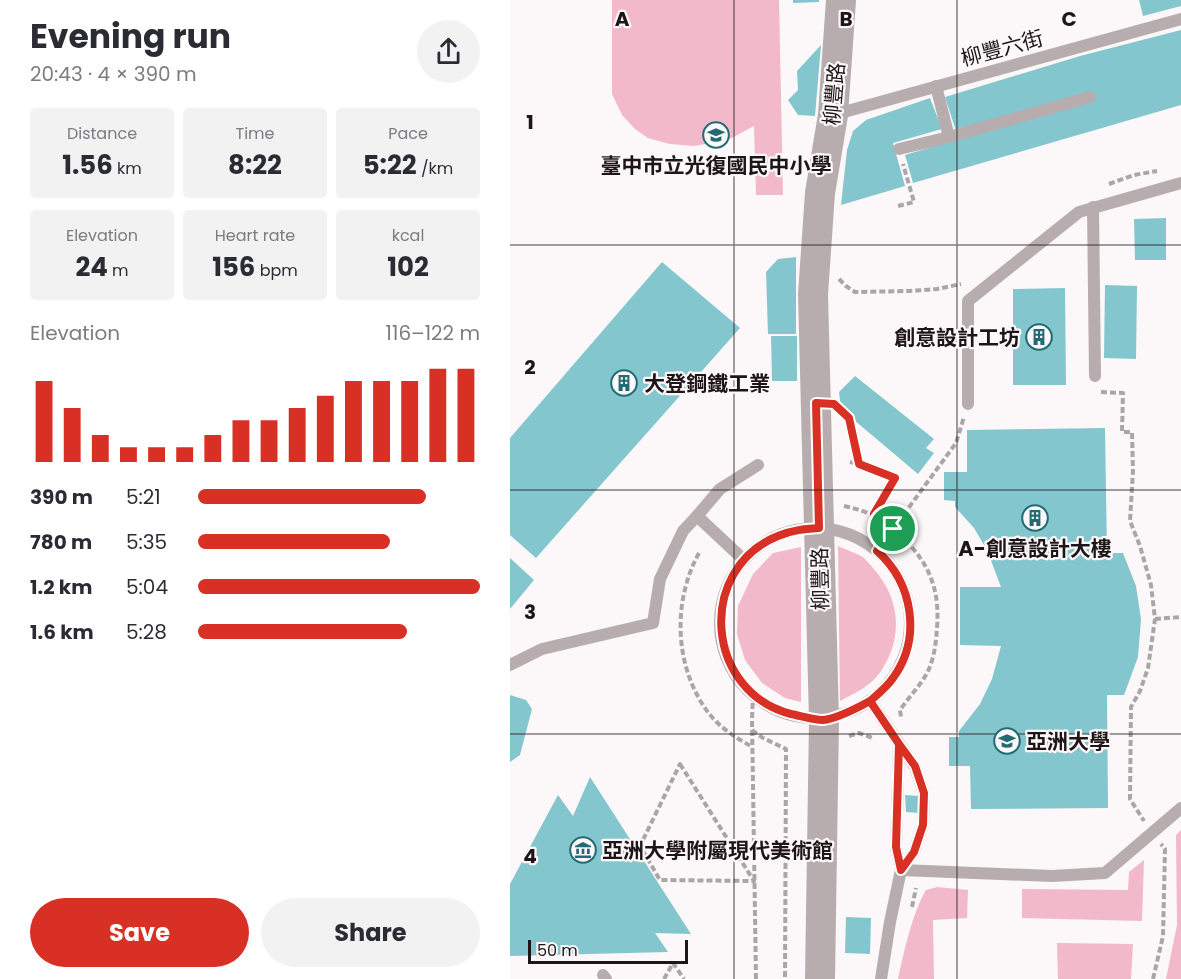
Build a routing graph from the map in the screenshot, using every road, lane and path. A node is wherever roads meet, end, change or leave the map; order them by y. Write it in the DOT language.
graph roads {
  1 [pos="841,0"];
  2 [pos="1181,19"];
  3 [pos="936,86"];
  4 [pos="1090,97"];
  5 [pos="833,115"];
  6 [pos="949,136"];
  7 [pos="899,149"];
  8 [pos="1166,169"];
  9 [pos="1181,183"];
  10 [pos="1103,186"];
  11 [pos="898,206"];
  12 [pos="1093,207"];
  13 [pos="838,278"];
  14 [pos="965,284"];
  15 [pos="1095,376"];
  16 [pos="816,403"];
  17 [pos="968,404"];
  18 [pos="850,462"];
  19 [pos="859,464"];
  20 [pos="758,465"];
  21 [pos="840,504"];
  22 [pos="874,514"];
  23 [pos="697,516"];
  24 [pos="819,528"];
  25 [pos="893,529"];
  26 [pos="877,551"];
  27 [pos="699,553"];
  28 [pos="744,560"];
  29 [pos="1155,618"];
  30 [pos="1181,618"];
  31 [pos="510,665"];
  32 [pos="753,694"];
  33 [pos="870,701"];
  34 [pos="902,724"];
  35 [pos="752,730"];
  36 [pos="824,733"];
  37 [pos="876,740"];
  38 [pos="899,744"];
  39 [pos="752,747"];
  40 [pos="1181,808"];
  41 [pos="1152,834"];
  42 [pos="901,870"];
  43 [pos="754,881"];
  44 [pos="664,979"];
  45 [pos="684,979"];
  46 [pos="756,979"];
  47 [pos="785,979"];
  48 [pos="820,979"];
  49 [pos="881,979"];
  50 [pos="1153,979"];
  1 -- 5 [label="street, 柳豐路"];
  2 -- 3 [label="lane, 柳豐六街"];
  3 -- 5 [label="lane, 柳豐六街"];
  3 -- 6 [label="lane"];
  4 -- 6 [label="lane"];
  5 -- 16 [label="street, 柳豐路"];
  6 -- 7 [label="lane"];
  7 -- 11 [label="path"];
  8 -- 10 [label="path"];
  9 -- 12 [label="lane"];
  12 -- 15 [label="lane"];
  12 -- 17 [label="lane"];
  13 -- 14 [label="path"];
  15 -- 29 [label="path"];
  16 -- 19 [label="path"];
  16 -- 24 [label="street, 柳豐路"];
  17 -- 25 [label="path"];
  18 -- 19 [label="path"];
  19 -- 22 [label="path"];
  20 -- 23 [label="lane"];
  21 -- 22 [label="path"];
  22 -- 25 [label="path"];
  23 -- 28 [label="lane"];
  23 -- 31 [label="lane"];
  24 -- 26 [label="lane"];
  24 -- 28 [label="lane"];
  24 -- 36 [label="street, 柳豐路"];
  25 -- 26 [label="path"];
  25 -- 34 [label="path"];
  26 -- 33 [label="lane"];
  27 -- 39 [label="path"];
  28 -- 32 [label="lane"];
  29 -- 30 [label="path"];
  29 -- 41 [label="path"];
  32 -- 35 [label="path"];
  32 -- 36 [label="lane"];
  33 -- 36 [label="lane"];
  33 -- 38 [label="lane"];
  35 -- 39 [label="path"];
  35 -- 47 [label="path"];
  36 -- 37 [label="path"];
  36 -- 48 [label="street, 柳豐路"];
  38 -- 42 [label="lane"];
  38 -- 42 [label="lane"];
  39 -- 43 [label="path"];
  40 -- 41 [label="lane"];
  41 -- 42 [label="lane"];
  41 -- 50 [label="path"];
  42 -- 49 [label="lane"];
  43 -- 43 [label="path"];
  43 -- 46 [label="path"];
  44 -- 45 [label="path"];
}
